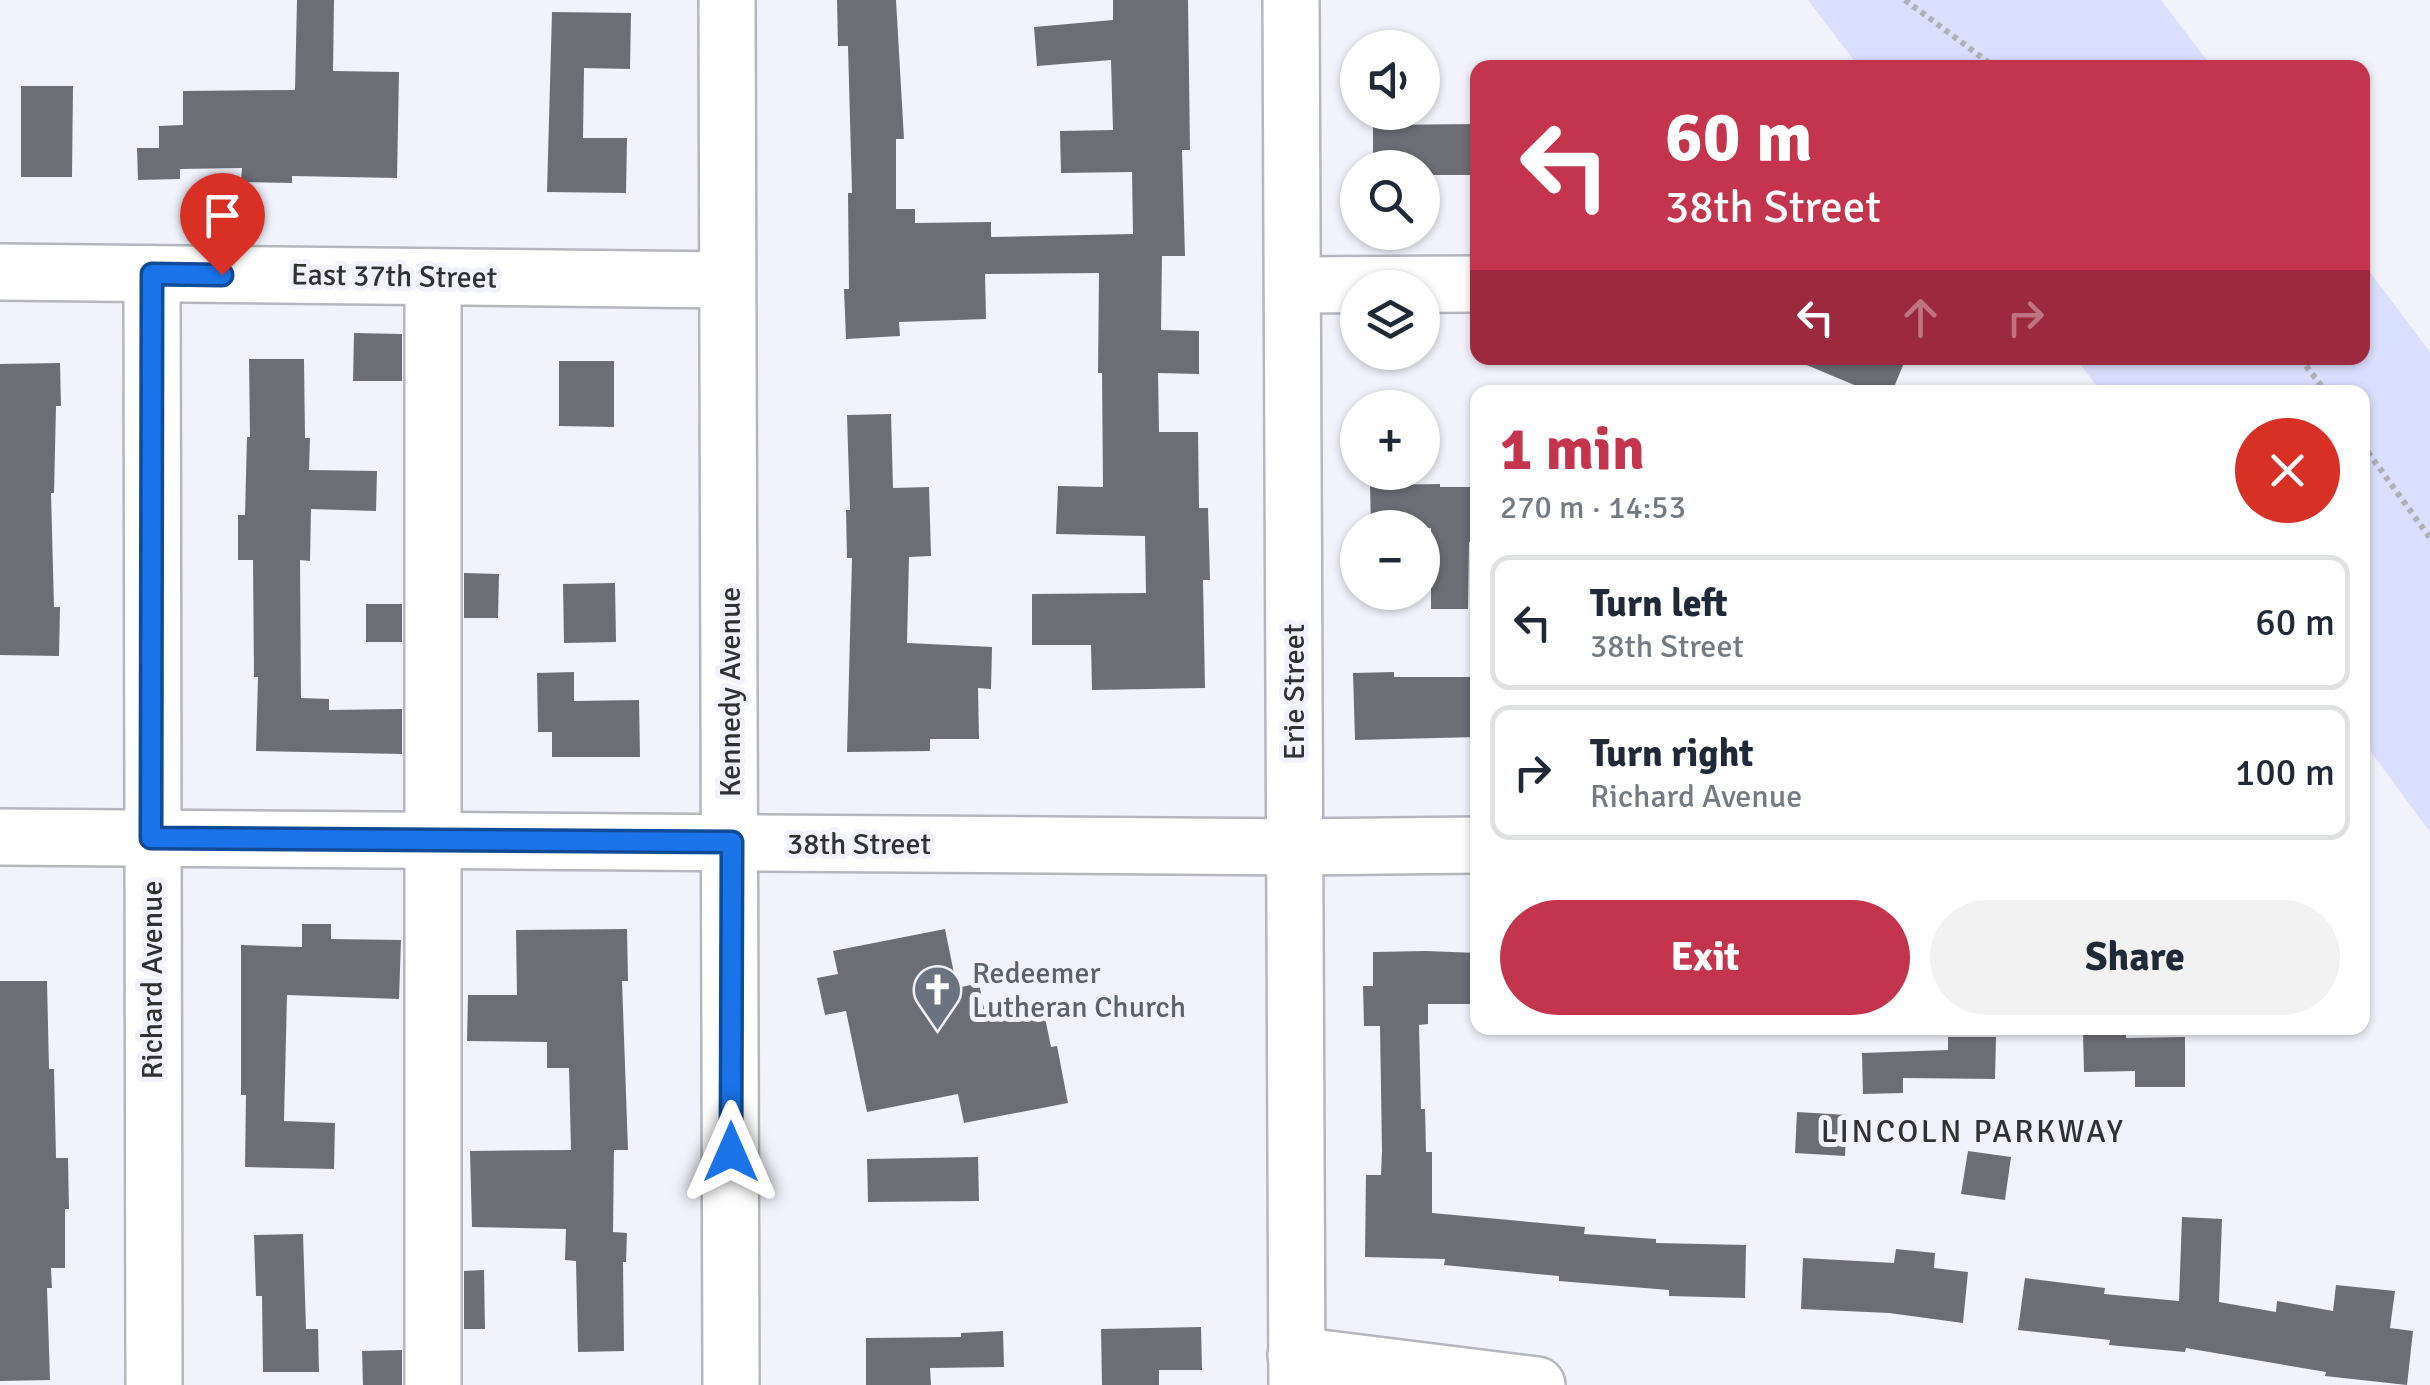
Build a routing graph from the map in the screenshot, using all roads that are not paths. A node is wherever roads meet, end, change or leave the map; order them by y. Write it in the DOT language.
graph roads {
  1 [pos="728,0"];
  2 [pos="1291,0"];
  3 [pos="0,272"];
  4 [pos="152,274"];
  5 [pos="433,277"];
  6 [pos="727,280"];
  7 [pos="1470,284"];
  8 [pos="1293,286"];
  9 [pos="0,837"];
  10 [pos="151,838"];
  11 [pos="433,840"];
  12 [pos="732,842"];
  13 [pos="1470,845"];
  14 [pos="1294,847"];
  15 [pos="1297,1370"];
  16 [pos="154,1385"];
  17 [pos="433,1385"];
  18 [pos="731,1385"];
  19 [pos="1537,1385"];
  1 -- 6 [label="street, Kennedy Avenue"];
  2 -- 8 [label="street, Erie Street"];
  3 -- 4 [label="street, East 37th Street"];
  4 -- 5 [label="street, East 37th Street"];
  4 -- 10 [label="street, Richard Avenue"];
  5 -- 6 [label="street, East 37th Street"];
  5 -- 11 [label="street"];
  6 -- 12 [label="street, Kennedy Avenue"];
  7 -- 8 [label="street"];
  8 -- 14 [label="street, Erie Street"];
  9 -- 10 [label="street, 38th Street"];
  10 -- 11 [label="street, 38th Street"];
  10 -- 16 [label="street, Richard Avenue"];
  11 -- 12 [label="street, 38th Street"];
  11 -- 17 [label="street"];
  12 -- 14 [label="street, 38th Street"];
  12 -- 18 [label="street, Kennedy Avenue"];
  13 -- 14 [label="street, 38th Street"];
  14 -- 15 [label="street, Erie Street"];
  15 -- 19 [label="street"];
}
